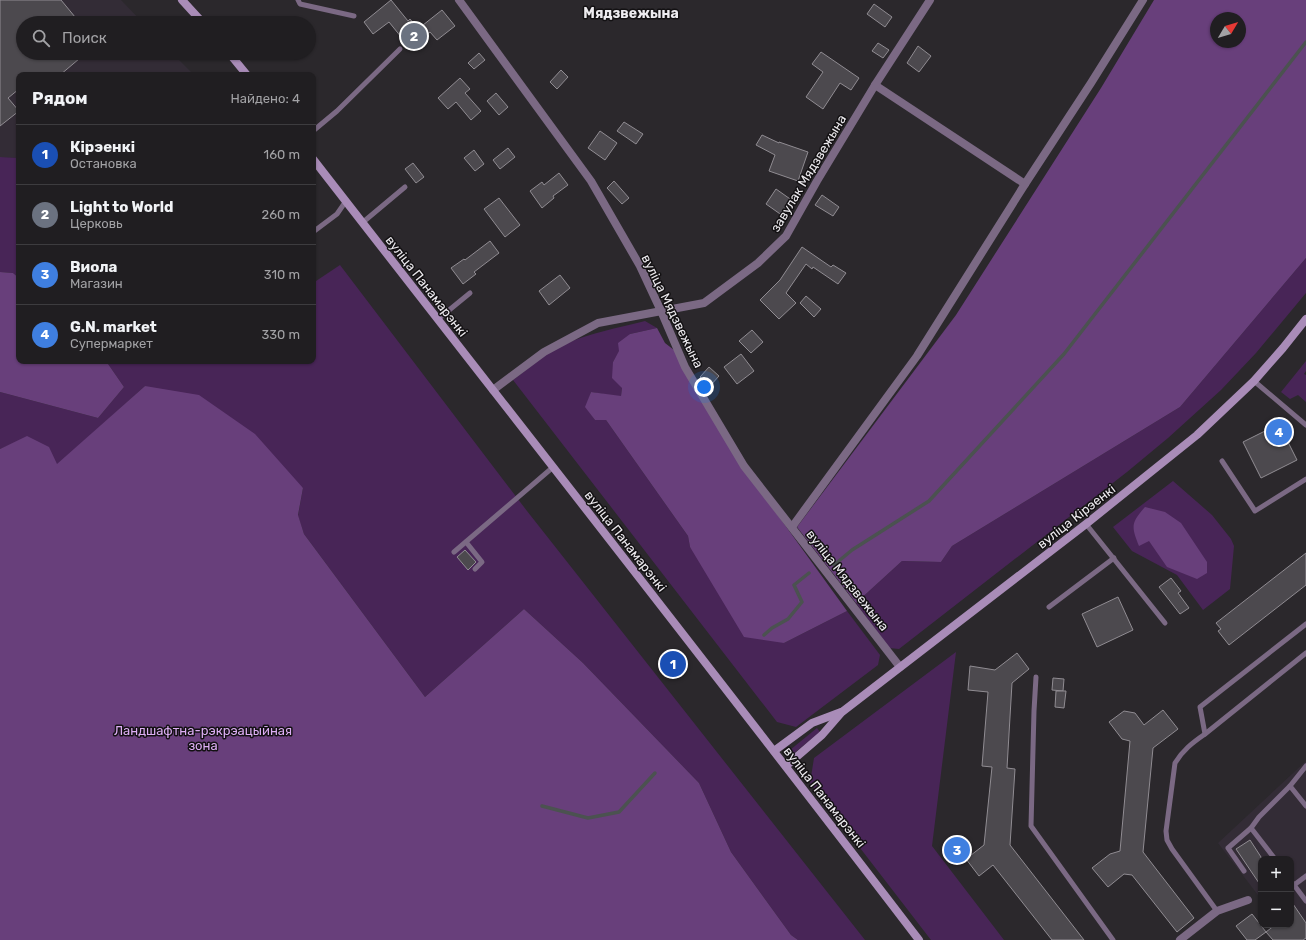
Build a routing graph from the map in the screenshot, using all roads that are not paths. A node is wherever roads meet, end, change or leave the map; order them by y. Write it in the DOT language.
graph roads {
  1 [pos="182,0"];
  2 [pos="298,0"];
  3 [pos="459,0"];
  4 [pos="930,0"];
  5 [pos="1143,0"];
  6 [pos="197,16"];
  7 [pos="354,16"];
  8 [pos="400,49"];
  9 [pos="235,60"];
  10 [pos="245,72"];
  11 [pos="875,85"];
  12 [pos="316,128"];
  13 [pos="316,163"];
  14 [pos="1025,184"];
  15 [pos="405,187"];
  16 [pos="346,201"];
  17 [pos="362,223"];
  18 [pos="316,230"];
  19 [pos="470,293"];
  20 [pos="661,311"];
  21 [pos="1306,319"];
  22 [pos="437,320"];
  23 [pos="1254,381"];
  24 [pos="493,390"];
  25 [pos="1306,424"];
  26 [pos="1222,461"];
  27 [pos="552,468"];
  28 [pos="1306,479"];
  29 [pos="1086,524"];
  30 [pos="792,527"];
  31 [pos="466,542"];
  32 [pos="454,552"];
  33 [pos="1114,558"];
  34 [pos="474,569"];
  35 [pos="1048,607"];
  36 [pos="1165,623"];
  37 [pos="1306,624"];
  38 [pos="1306,653"];
  39 [pos="900,667"];
  40 [pos="1036,677"];
  41 [pos="842,712"];
  42 [pos="1205,734"];
  43 [pos="774,751"];
  44 [pos="786,766"];
  45 [pos="1306,766"];
  46 [pos="1290,786"];
  47 [pos="1304,800"];
  48 [pos="1306,806"];
  49 [pos="1251,828"];
  50 [pos="1273,856"];
  51 [pos="1244,871"];
  52 [pos="1306,876"];
  53 [pos="1294,882"];
  54 [pos="1294,884"];
  55 [pos="1248,900"];
  56 [pos="1306,902"];
  57 [pos="1217,911"];
  58 [pos="919,940"];
  59 [pos="1113,940"];
  60 [pos="1180,940"];
  1 -- 6 [label="main road"];
  2 -- 7 [label="lane"];
  3 -- 20 [label="street, вуліца Мядзвежына"];
  4 -- 11 [label="street, завулак Мядзвежына"];
  5 -- 14 [label="street"];
  8 -- 12 [label="lane"];
  9 -- 10 [label="main road"];
  11 -- 14 [label="street"];
  11 -- 20 [label="street, завулак Мядзвежына"];
  13 -- 16 [label="main road, вуліца Панамарэнкі"];
  14 -- 30 [label="street"];
  15 -- 17 [label="lane"];
  16 -- 17 [label="main road, вуліца Панамарэнкі"];
  16 -- 18 [label="lane"];
  17 -- 22 [label="main road, вуліца Панамарэнкі"];
  19 -- 22 [label="lane"];
  20 -- 24 [label="street, завулак Мядзвежына"];
  20 -- 30 [label="street, вуліца Мядзвежына"];
  21 -- 23 [label="main road, вуліца Кірэенкі"];
  22 -- 24 [label="main road, вуліца Панамарэнкі"];
  23 -- 25 [label="lane"];
  23 -- 29 [label="main road, вуліца Кірэенкі"];
  24 -- 27 [label="main road, вуліца Панамарэнкі"];
  26 -- 28 [label="lane"];
  27 -- 31 [label="lane"];
  27 -- 43 [label="main road, вуліца Панамарэнкі"];
  29 -- 33 [label="lane"];
  29 -- 39 [label="main road, вуліца Кірэенкі"];
  30 -- 39 [label="street, вуліца Мядзвежына"];
  31 -- 32 [label="lane"];
  31 -- 34 [label="lane"];
  33 -- 35 [label="lane"];
  33 -- 36 [label="lane"];
  37 -- 42 [label="lane"];
  38 -- 42 [label="lane"];
  39 -- 41 [label="main road, вуліца Кірэенкі"];
  40 -- 59 [label="lane"];
  41 -- 43 [label="main road, вуліца Кірэенкі"];
  41 -- 44 [label="main road, вуліца Кірэенкі"];
  42 -- 57 [label="lane"];
  43 -- 44 [label="main road, вуліца Панамарэнкі"];
  44 -- 58 [label="main road, вуліца Панамарэнкі"];
  45 -- 46 [label="lane"];
  46 -- 47 [label="lane"];
  46 -- 49 [label="lane"];
  47 -- 48 [label="lane"];
  49 -- 50 [label="lane"];
  49 -- 51 [label="lane"];
  52 -- 53 [label="lane"];
  54 -- 56 [label="lane"];
  55 -- 57 [label="street"];
  57 -- 60 [label="street"];
}
